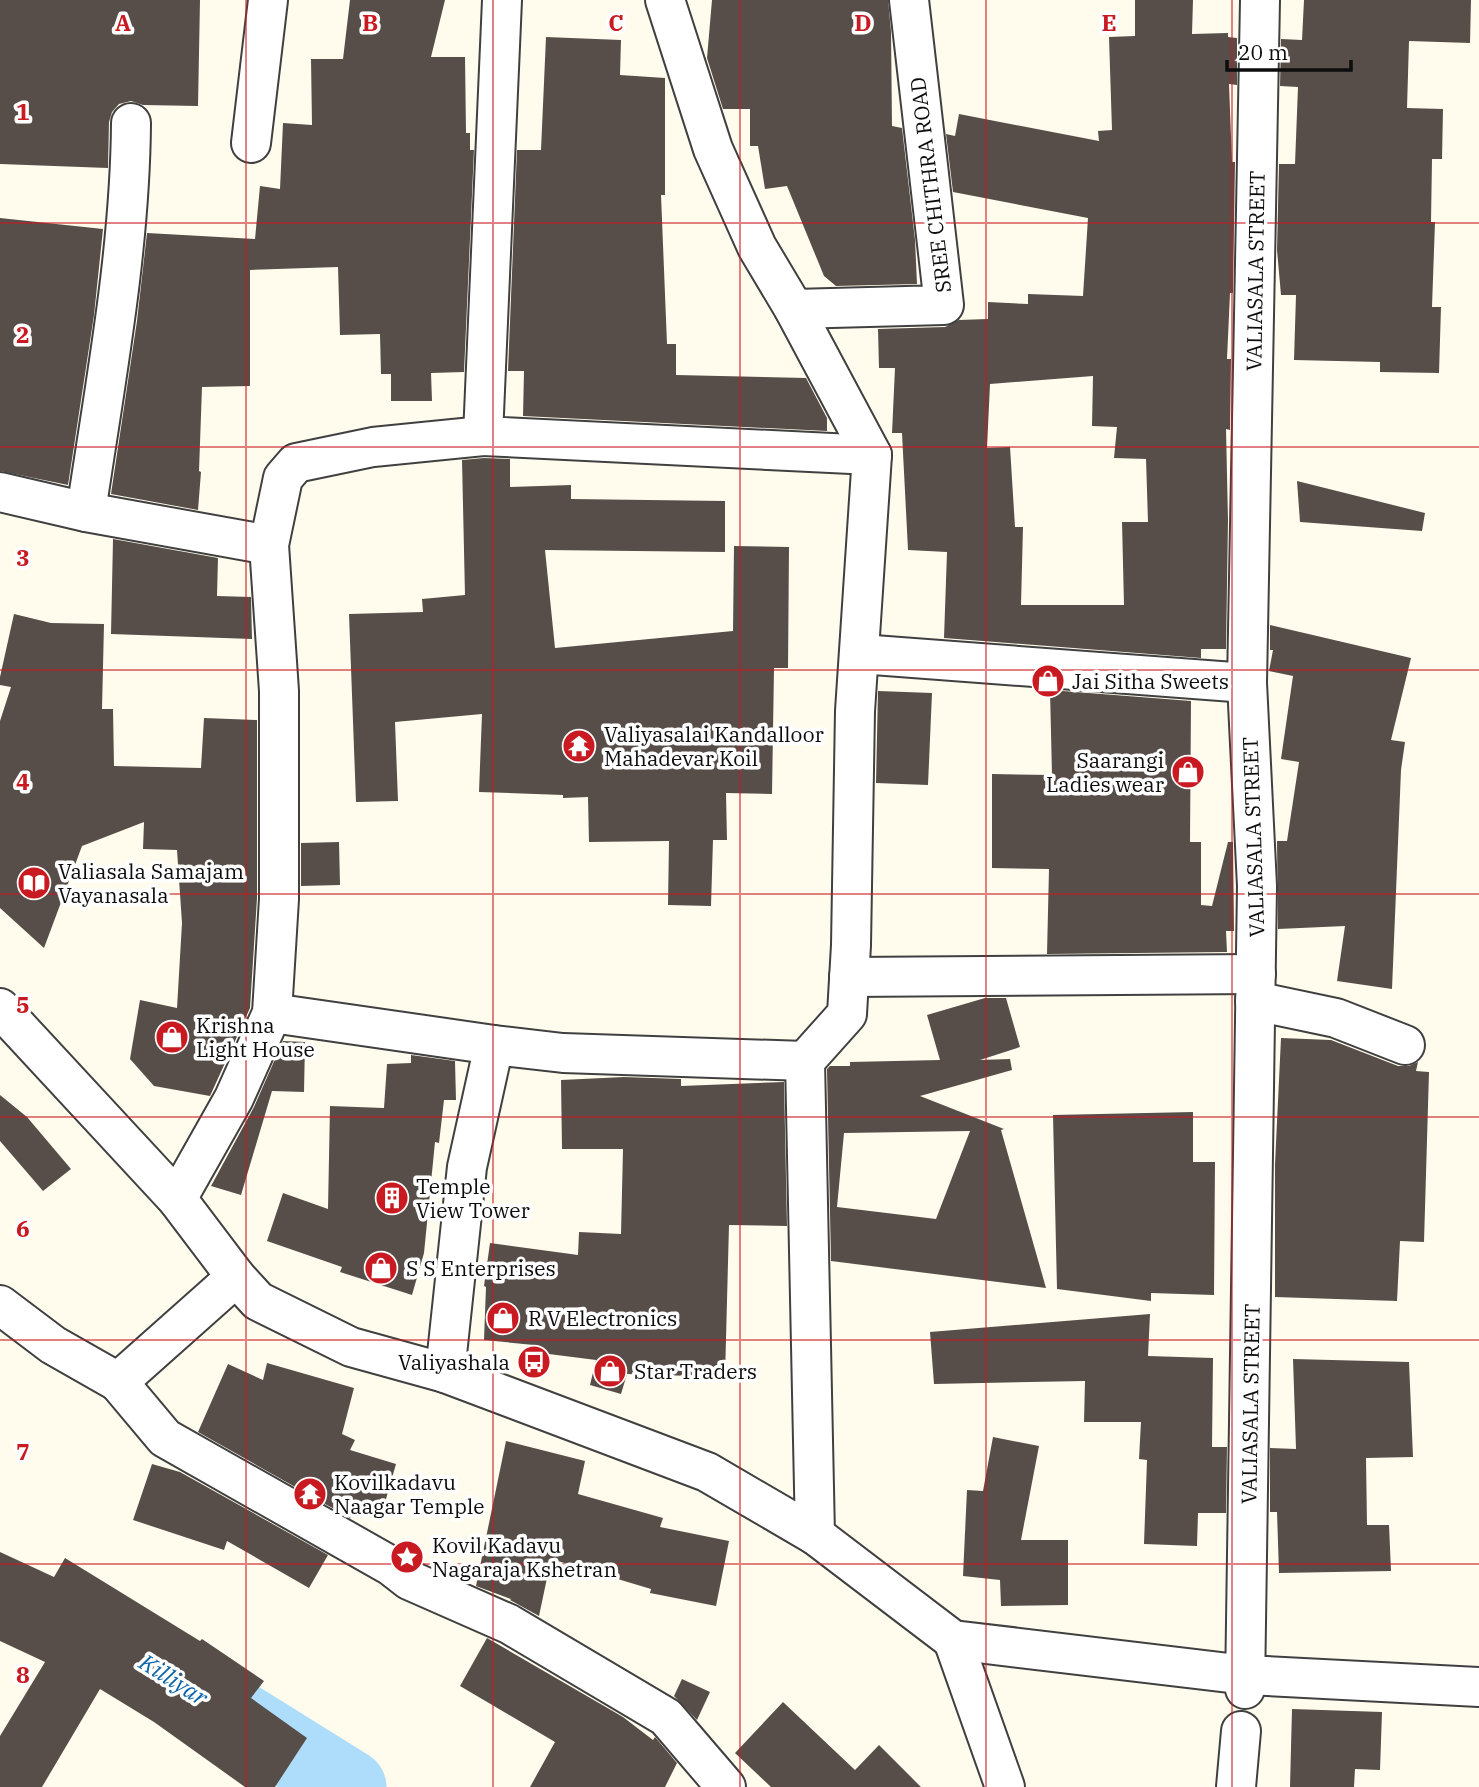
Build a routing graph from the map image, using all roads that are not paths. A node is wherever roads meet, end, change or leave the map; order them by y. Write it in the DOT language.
graph roads {
  1 [pos="268,0"];
  2 [pos="502,0"];
  3 [pos="665,0"];
  4 [pos="909,0"];
  5 [pos="1260,0"];
  6 [pos="131,122"];
  7 [pos="251,143"];
  8 [pos="794,309"];
  9 [pos="483,436"];
  10 [pos="872,455"];
  11 [pos="0,492"];
  12 [pos="86,512"];
  13 [pos="269,545"];
  14 [pos="860,654"];
  15 [pos="1247,683"];
  16 [pos="849,977"];
  17 [pos="1256,987"];
  18 [pos="0,1008"];
  19 [pos="272,1013"];
  20 [pos="494,1045"];
  21 [pos="1405,1045"];
  22 [pos="805,1061"];
  23 [pos="177,1199"];
  24 [pos="236,1277"];
  25 [pos="0,1306"];
  26 [pos="445,1373"];
  27 [pos="118,1382"];
  28 [pos="815,1535"];
  29 [pos="953,1640"];
  30 [pos="1246,1682"];
  31 [pos="1462,1687"];
  32 [pos="1241,1731"];
  33 [pos="726,1787"];
  34 [pos="1005,1787"];
  35 [pos="1236,1787"];
  1 -- 7 [label="street"];
  2 -- 9 [label="street"];
  3 -- 8 [label="street"];
  4 -- 8 [label="street, SREE CHITHRA ROAD"];
  5 -- 15 [label="street, VALIASALA STREET"];
  6 -- 12 [label="street"];
  8 -- 10 [label="street"];
  9 -- 10 [label="street"];
  9 -- 13 [label="street"];
  10 -- 14 [label="street"];
  11 -- 12 [label="street"];
  12 -- 13 [label="street"];
  13 -- 19 [label="street"];
  14 -- 15 [label="street"];
  14 -- 16 [label="street"];
  15 -- 17 [label="street, VALIASALA STREET"];
  16 -- 17 [label="street"];
  16 -- 22 [label="street"];
  17 -- 21 [label="street"];
  17 -- 30 [label="street, VALIASALA STREET"];
  18 -- 23 [label="street"];
  19 -- 20 [label="street"];
  19 -- 23 [label="street"];
  20 -- 22 [label="street"];
  20 -- 26 [label="street"];
  22 -- 28 [label="street"];
  23 -- 24 [label="street"];
  24 -- 26 [label="street"];
  24 -- 27 [label="street"];
  25 -- 27 [label="street"];
  26 -- 28 [label="street"];
  27 -- 33 [label="street"];
  28 -- 29 [label="street"];
  29 -- 30 [label="street"];
  29 -- 34 [label="street"];
  30 -- 31 [label="street"];
  32 -- 35 [label="street"];
}
